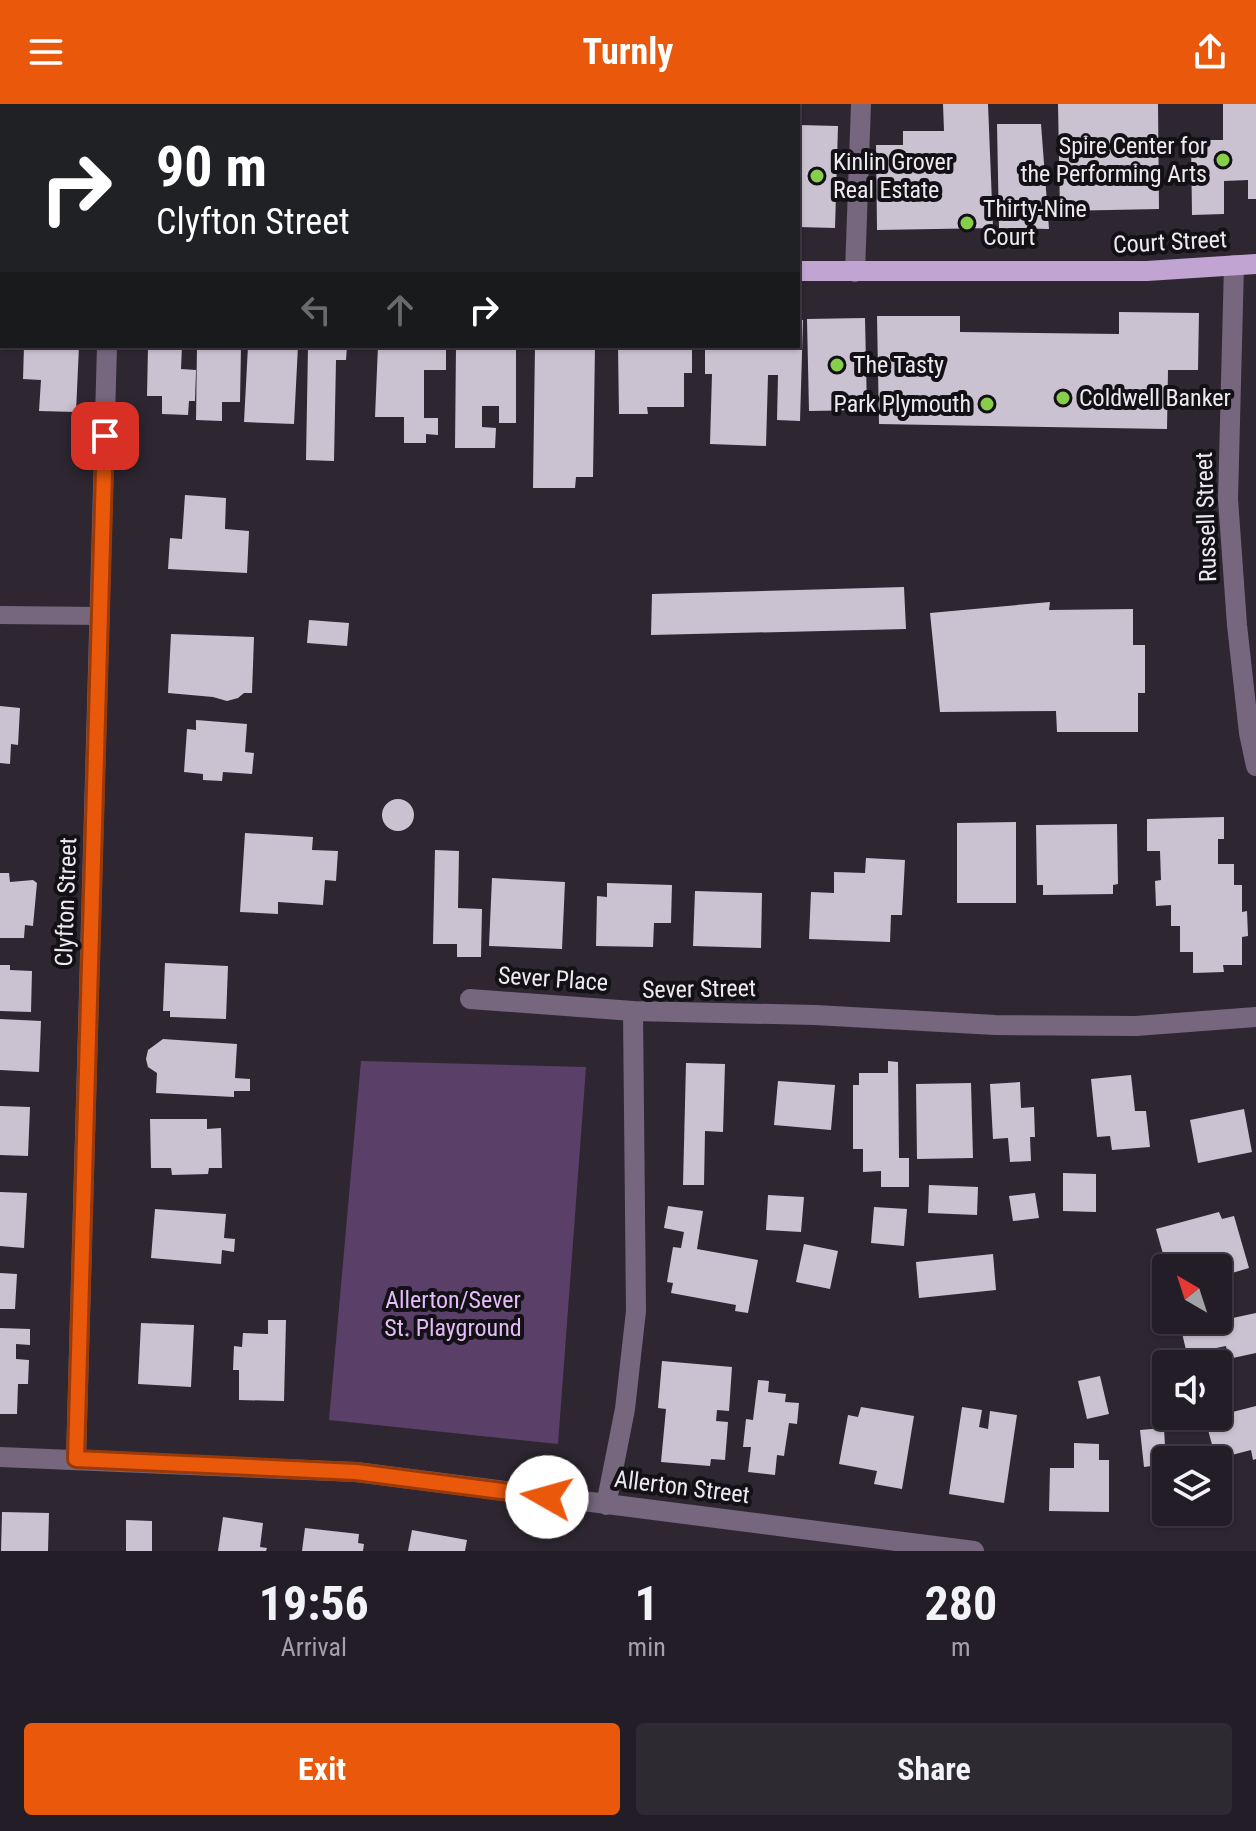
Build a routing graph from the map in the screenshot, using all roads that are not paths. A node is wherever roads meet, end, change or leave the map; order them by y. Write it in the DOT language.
graph roads {
  1 [pos="861,104"];
  2 [pos="1256,264"];
  3 [pos="1234,265"];
  4 [pos="800,271"];
  5 [pos="855,272"];
  6 [pos="107,348"];
  7 [pos="0,615"];
  8 [pos="100,616"];
  9 [pos="1256,766"];
  10 [pos="470,999"];
  11 [pos="633,1011"];
  12 [pos="1256,1017"];
  13 [pos="0,1457"];
  14 [pos="76,1459"];
  15 [pos="606,1505"];
  16 [pos="974,1551"];
  1 -- 5 [label="street"];
  2 -- 3 [label="main road, Court Street"];
  3 -- 5 [label="main road, Court Street"];
  3 -- 9 [label="street, Russell Street"];
  4 -- 5 [label="main road, Court Street"];
  6 -- 8 [label="street, Clyfton Street"];
  7 -- 8 [label="lane"];
  8 -- 14 [label="street, Clyfton Street"];
  10 -- 11 [label="street, Sever Place"];
  11 -- 12 [label="street, Sever Street"];
  11 -- 15 [label="street, Sever Street"];
  13 -- 14 [label="street, Allerton Street"];
  14 -- 15 [label="street, Allerton Street"];
  15 -- 16 [label="street, Allerton Street"];
}
